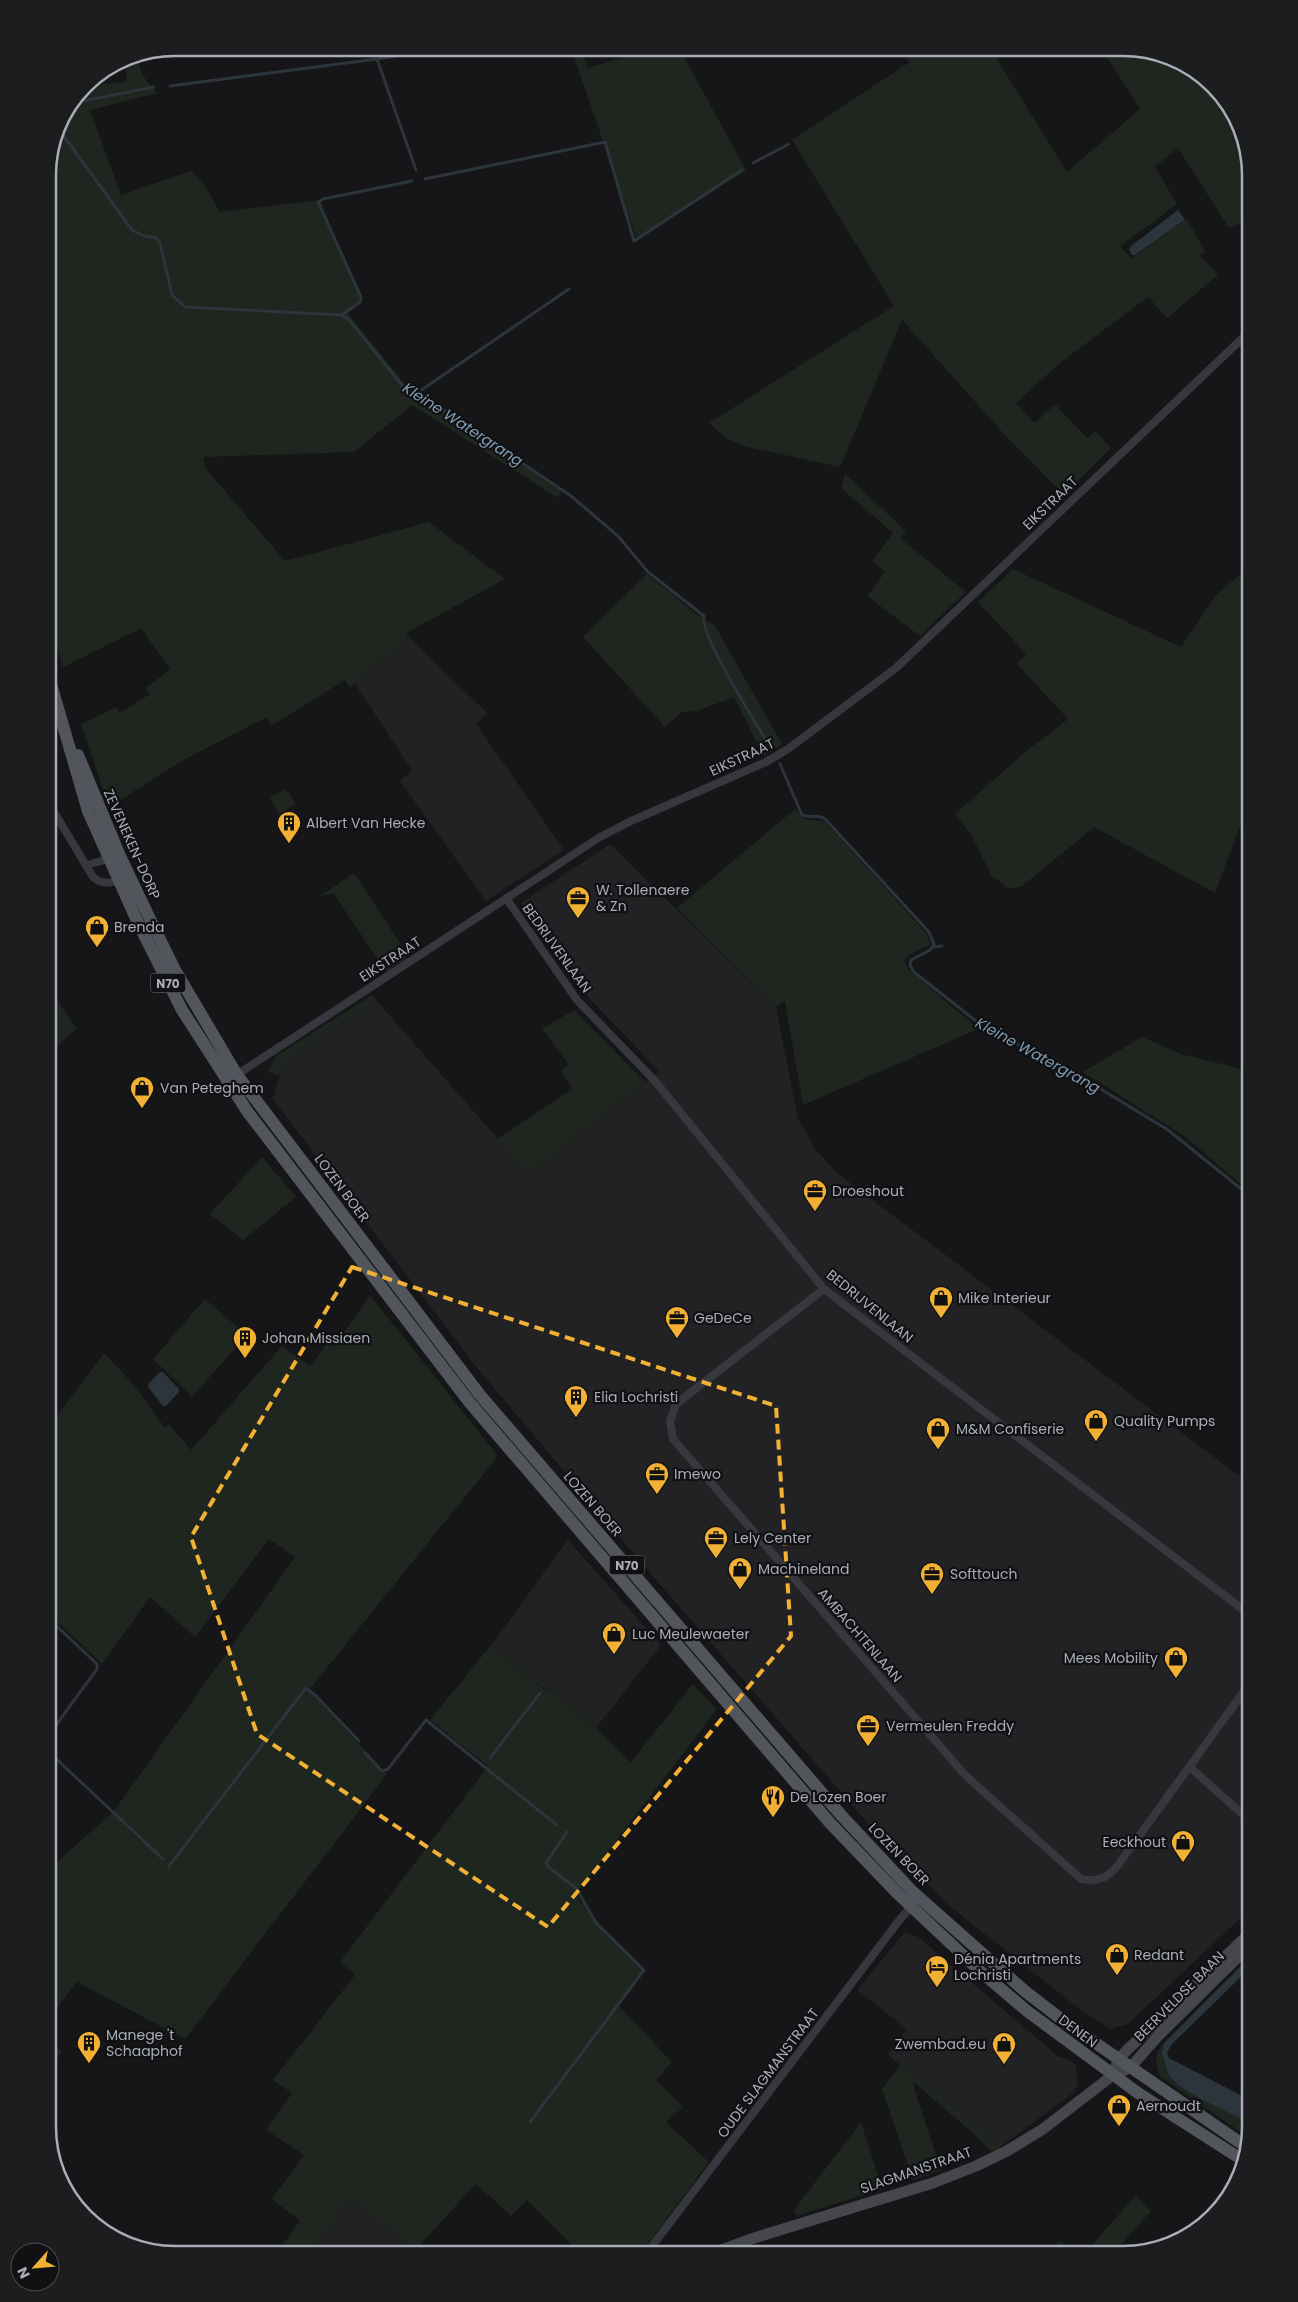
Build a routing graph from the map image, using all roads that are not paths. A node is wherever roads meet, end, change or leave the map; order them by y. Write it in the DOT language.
graph roads {
  1 [pos="1242,339"];
  2 [pos="57,705"];
  3 [pos="57,816"];
  4 [pos="114,858"];
  5 [pos="86,865"];
  6 [pos="124,879"];
  7 [pos="506,898"];
  8 [pos="232,1078"];
  9 [pos="824,1289"];
  10 [pos="1242,1609"];
  11 [pos="1242,1695"];
  12 [pos="1191,1768"];
  13 [pos="1242,1814"];
  14 [pos="911,1907"];
  15 [pos="1242,1941"];
  16 [pos="1242,1953"];
  17 [pos="1119,2059"];
  18 [pos="1130,2068"];
  19 [pos="1112,2075"];
  20 [pos="1241,2143"];
  21 [pos="1238,2157"];
  22 [pos="652,2246"];
  23 [pos="735,2246"];
  1 -- 7 [label="street, EIKSTRAAT"];
  2 -- 4 [label="main road, ZEVENEKEN-DORP / N70"];
  3 -- 5 [label="street"];
  4 -- 5 [label="street"];
  4 -- 6 [label="main road, ZEVENEKEN-DORP / N70"];
  5 -- 6 [label="street"];
  6 -- 8 [label="main road, ZEVENEKEN-DORP / N70"];
  7 -- 8 [label="street, EIKSTRAAT"];
  7 -- 9 [label="street, BEDRIJVENLAAN"];
  8 -- 14 [label="main road, LOZEN BOER / N70"];
  8 -- 17 [label="main road, LOZEN BOER / N70"];
  9 -- 10 [label="street, BEDRIJVENLAAN"];
  9 -- 12 [label="street, AMBACHTENLAAN"];
  11 -- 12 [label="street"];
  12 -- 13 [label="street"];
  14 -- 19 [label="main road, DENEN / N70"];
  14 -- 22 [label="street, OUDE SLAGMANSTRAAT"];
  15 -- 17 [label="main road, BEERVELDSE BAAN"];
  16 -- 18 [label="main road, BEERVELDSE BAAN"];
  17 -- 18 [label="main road, N70"];
  17 -- 19 [label="main road, SLAGMANSTRAAT"];
  18 -- 19 [label="main road, SLAGMANSTRAAT"];
  18 -- 20 [label="main road, N70"];
  19 -- 21 [label="main road, DENEN / N70"];
  19 -- 23 [label="main road, SLAGMANSTRAAT"];
}
